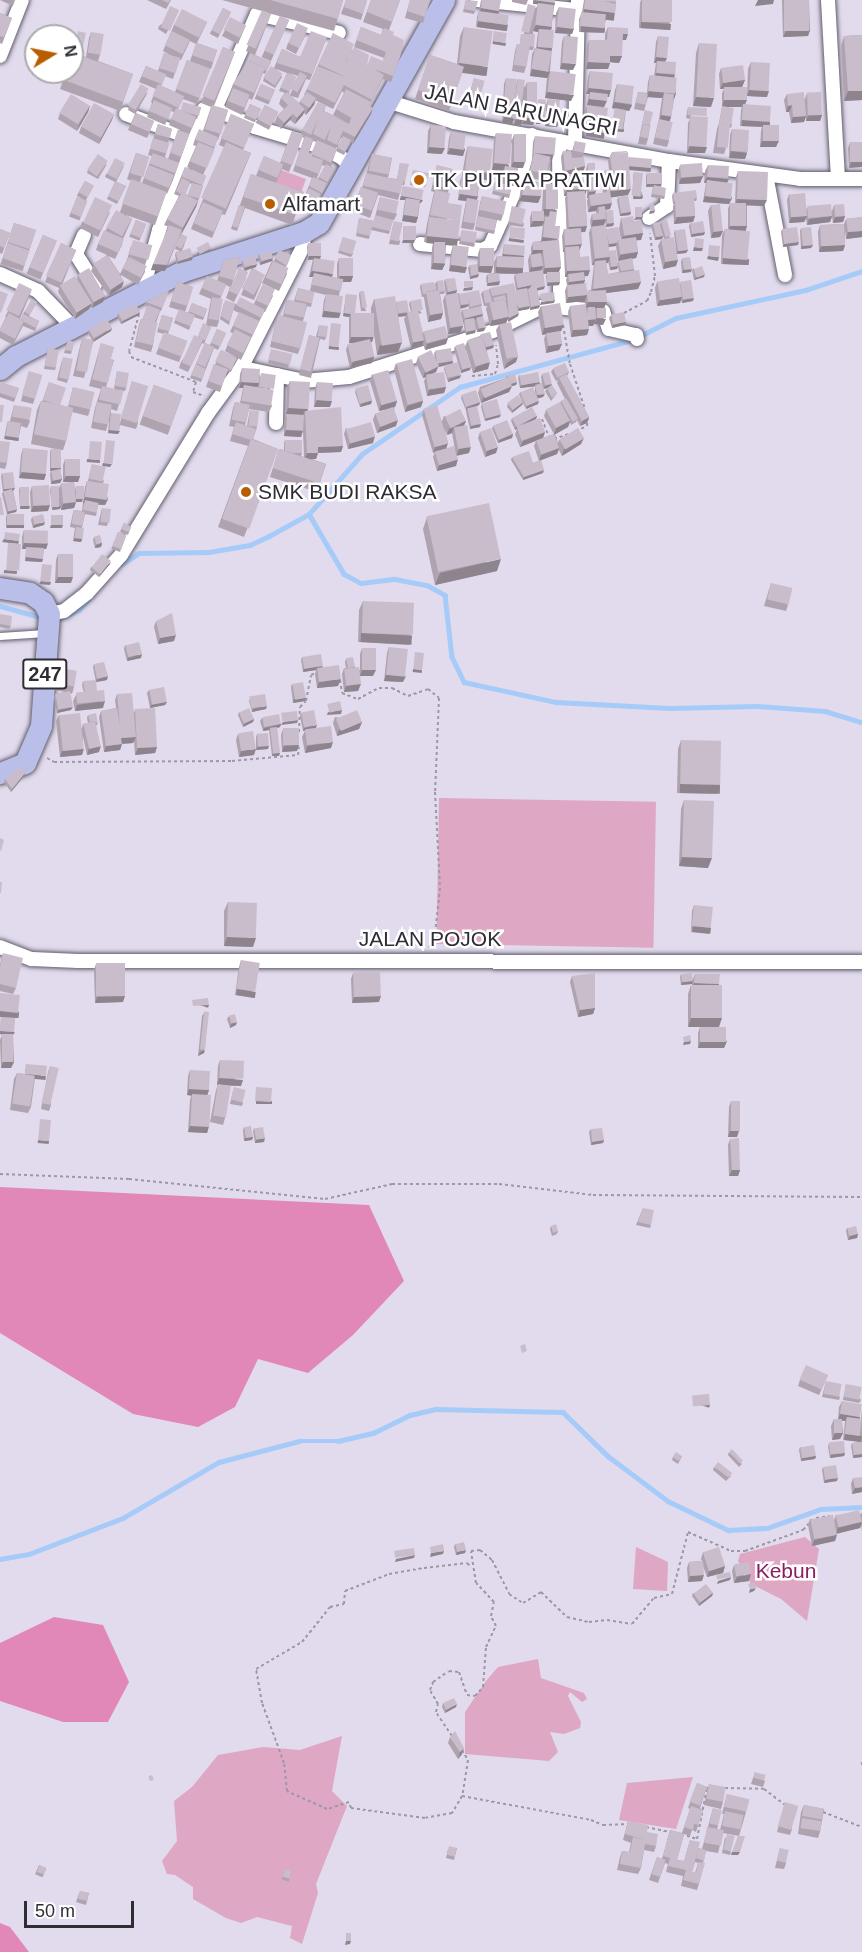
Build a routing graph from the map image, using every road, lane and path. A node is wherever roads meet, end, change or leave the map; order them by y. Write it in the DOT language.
graph roads {
  1 [pos="22,0"];
  2 [pos="444,0"];
  3 [pos="477,0"];
  4 [pos="828,0"];
  5 [pos="578,5"];
  6 [pos="339,33"];
  7 [pos="0,56"];
  8 [pos="387,101"];
  9 [pos="215,109"];
  10 [pos="126,114"];
  11 [pos="532,135"];
  12 [pos="191,138"];
  13 [pos="559,141"];
  14 [pos="575,144"];
  15 [pos="669,161"];
  16 [pos="351,168"];
  17 [pos="766,175"];
  18 [pos="838,177"];
  19 [pos="862,179"];
  20 [pos="649,218"];
  21 [pos="304,232"];
  22 [pos="84,235"];
  23 [pos="420,244"];
  24 [pos="0,274"];
  25 [pos="784,275"];
  26 [pos="142,293"];
  27 [pos="560,304"];
  28 [pos="110,309"];
  29 [pos="606,317"];
  30 [pos="73,327"];
  31 [pos="493,330"];
  32 [pos="637,339"];
  33 [pos="242,368"];
  34 [pos="0,369"];
  35 [pos="277,375"];
  36 [pos="472,376"];
  37 [pos="208,413"];
  38 [pos="542,419"];
  39 [pos="276,423"];
  40 [pos="0,588"];
  41 [pos="48,623"];
  42 [pos="0,636"];
  43 [pos="320,671"];
  44 [pos="338,671"];
  45 [pos="31,755"];
  46 [pos="0,774"];
  47 [pos="0,947"];
  48 [pos="423,960"];
  49 [pos="862,962"];
  50 [pos="0,1174"];
  51 [pos="862,1197"];
  52 [pos="840,1515"];
  53 [pos="472,1569"];
  54 [pos="457,1741"];
  55 [pos="461,1748"];
  56 [pos="862,1762"];
  57 [pos="862,1768"];
  58 [pos="462,1796"];
  59 [pos="796,1806"];
  60 [pos="820,1811"];
  61 [pos="862,1827"];
  1 -- 7 [label="street"];
  2 -- 8 [label="main road"];
  3 -- 5 [label="street"];
  4 -- 18 [label="street"];
  5 -- 14 [label="street"];
  6 -- 9 [label="street"];
  8 -- 11 [label="street, JALAN BARUNAGRI"];
  8 -- 16 [label="main road"];
  9 -- 12 [label="street"];
  9 -- 16 [label="street"];
  10 -- 12 [label="street"];
  11 -- 13 [label="street, JALAN BARUNAGRI"];
  11 -- 23 [label="street"];
  12 -- 26 [label="street"];
  13 -- 14 [label="street, JALAN BARUNAGRI"];
  13 -- 27 [label="street"];
  14 -- 15 [label="street, JALAN BARUNAGRI"];
  15 -- 17 [label="street, JALAN BARUNAGRI"];
  15 -- 20 [label="street"];
  16 -- 21 [label="main road"];
  17 -- 18 [label="street, JALAN BARUNAGRI"];
  17 -- 25 [label="street"];
  18 -- 19 [label="street, JALAN BARUNAGRI"];
  20 -- 29 [label="path"];
  21 -- 26 [label="main road"];
  21 -- 33 [label="street"];
  22 -- 28 [label="street"];
  24 -- 30 [label="street"];
  26 -- 28 [label="main road"];
  26 -- 37 [label="path"];
  27 -- 29 [label="street"];
  27 -- 31 [label="street"];
  27 -- 38 [label="path"];
  28 -- 30 [label="main road"];
  29 -- 32 [label="street"];
  30 -- 34 [label="main road"];
  31 -- 35 [label="street"];
  31 -- 36 [label="path"];
  33 -- 35 [label="street"];
  33 -- 37 [label="street"];
  35 -- 39 [label="street"];
  37 -- 41 [label="street"];
  40 -- 41 [label="main road"];
  41 -- 42 [label="lane"];
  41 -- 45 [label="main road, 247"];
  43 -- 45 [label="path"];
  44 -- 48 [label="path"];
  45 -- 46 [label="main road"];
  47 -- 48 [label="street, JALAN POJOK"];
  48 -- 49 [label="street, JALAN POJOK"];
  50 -- 51 [label="path"];
  52 -- 53 [label="path"];
  53 -- 54 [label="path"];
  53 -- 58 [label="path"];
  55 -- 58 [label="path"];
  56 -- 57 [label="path"];
  58 -- 59 [label="path"];
  60 -- 61 [label="path"];
}
